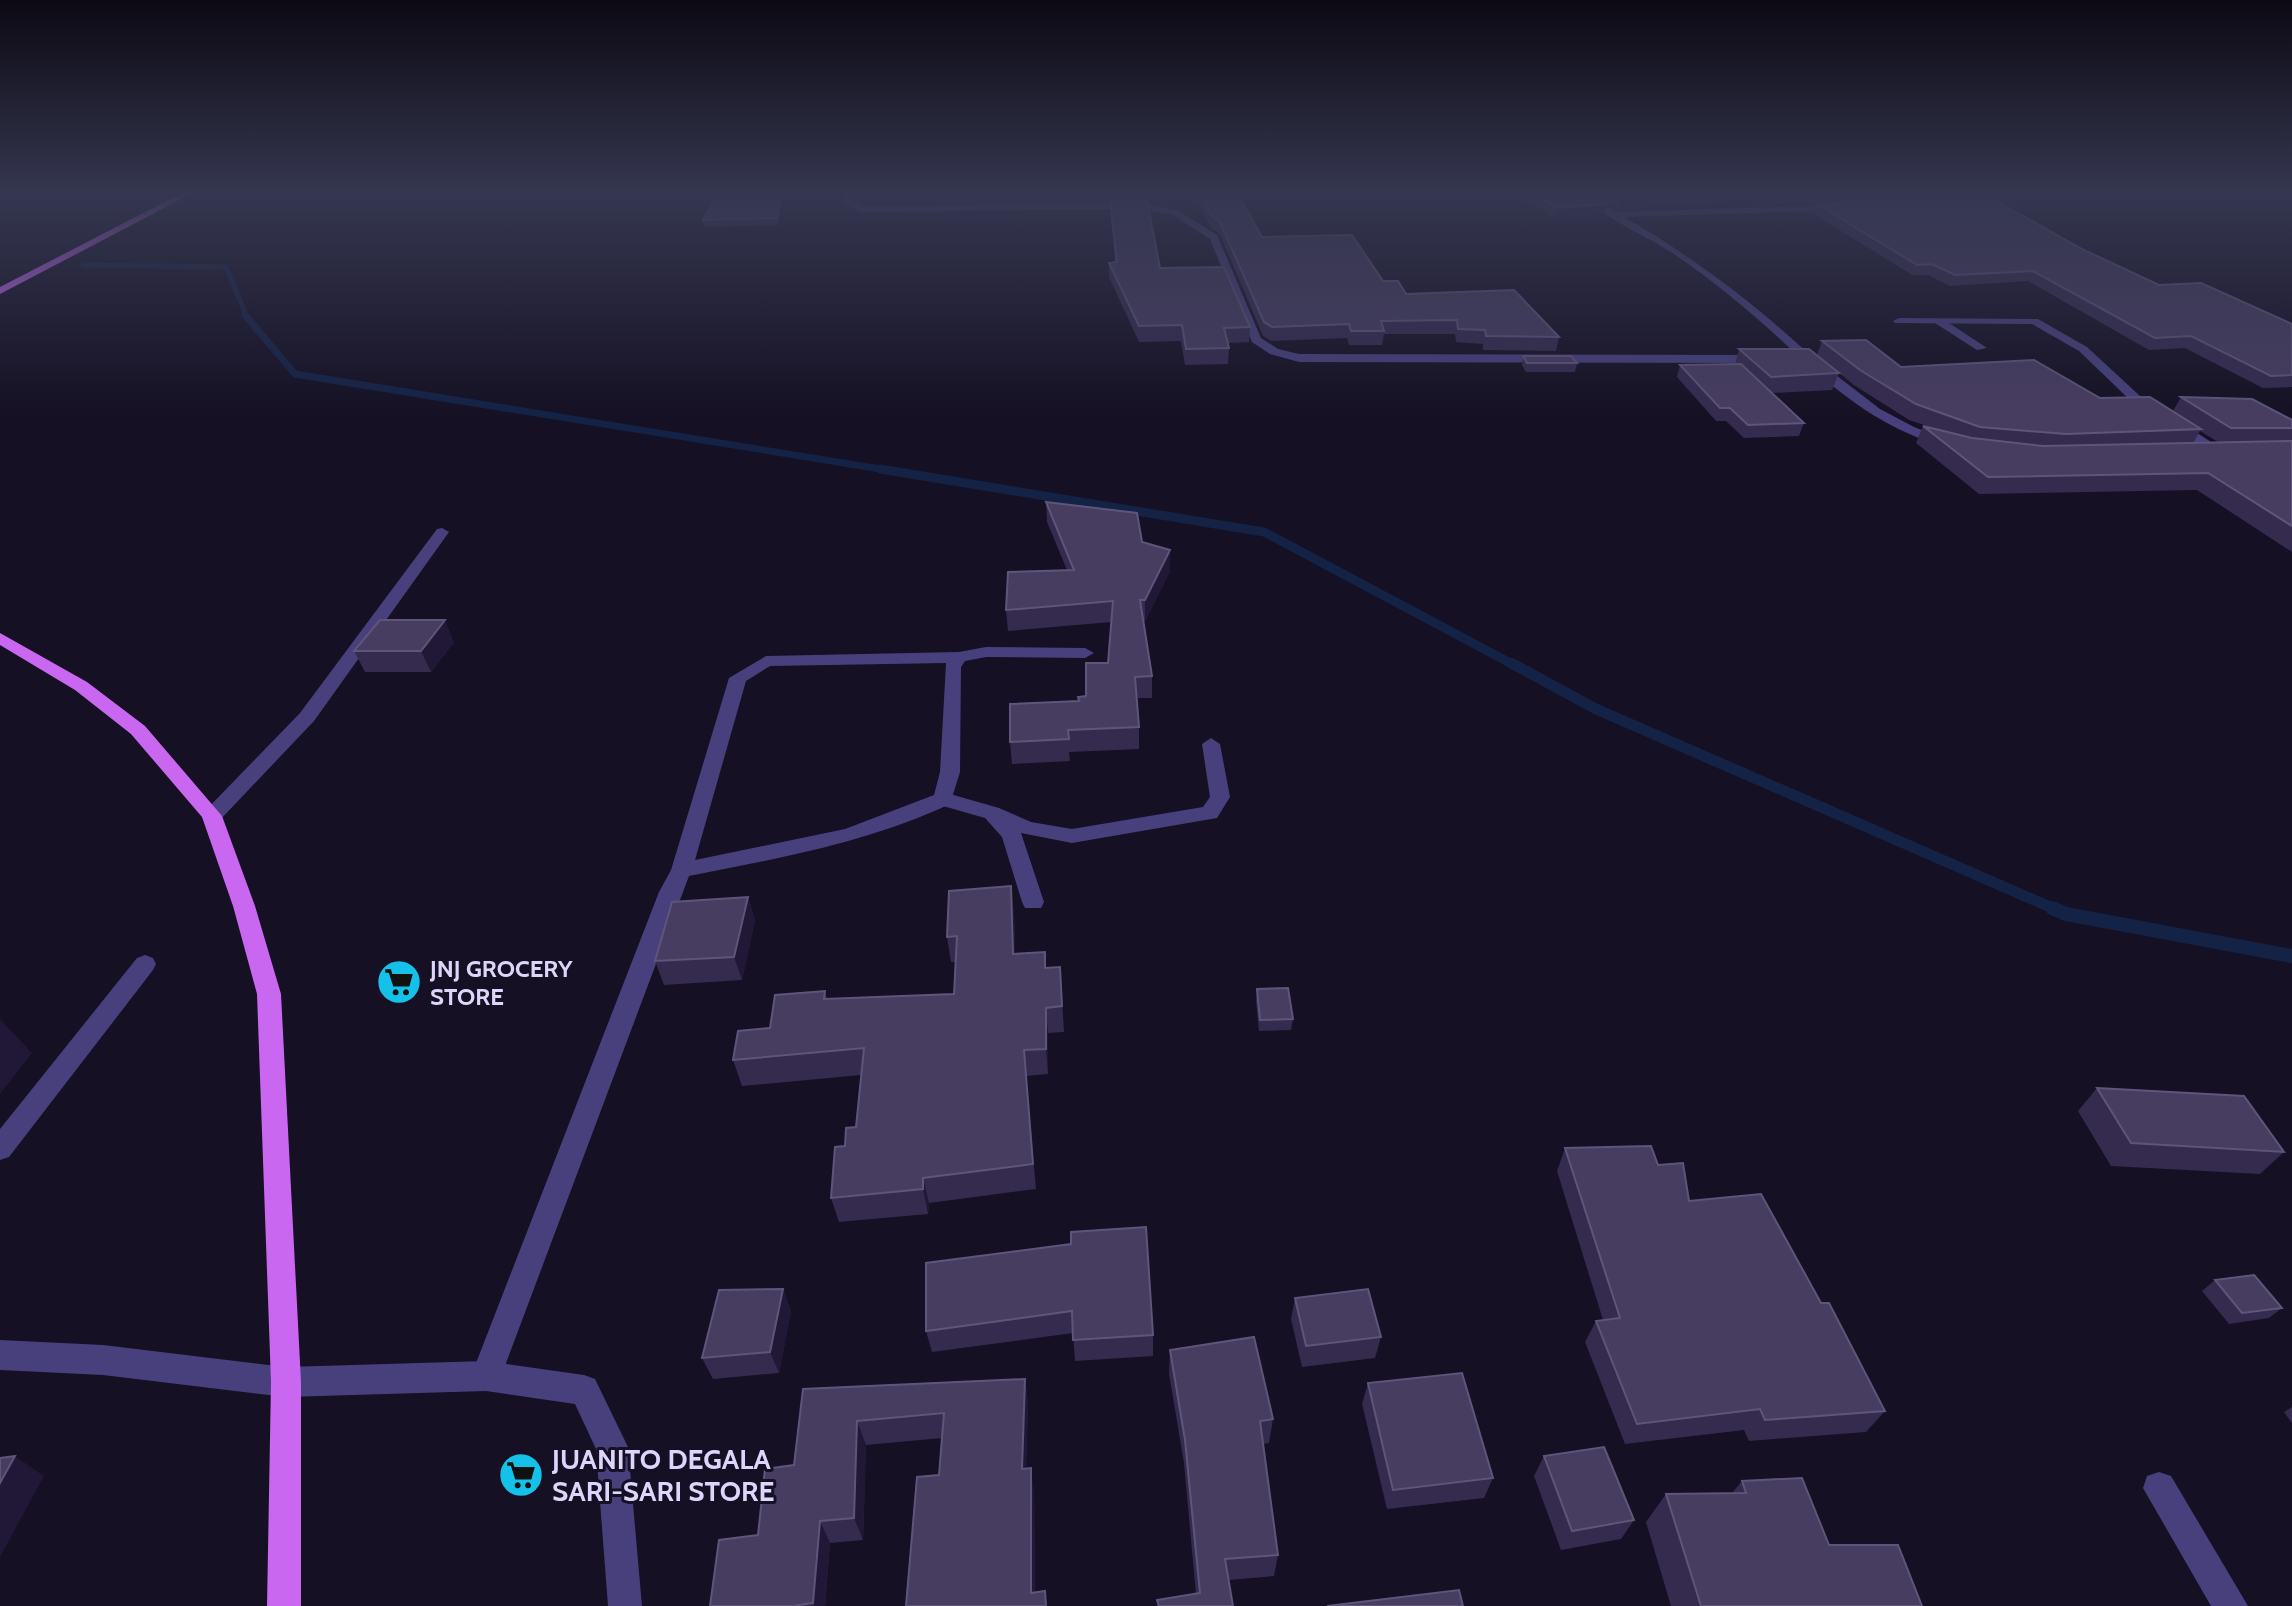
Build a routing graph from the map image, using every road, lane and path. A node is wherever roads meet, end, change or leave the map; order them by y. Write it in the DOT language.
graph roads {
  1 [pos="43,269"];
  2 [pos="1227,269"];
  3 [pos="1701,269"];
  4 [pos="0,291"];
  5 [pos="1899,321"];
  6 [pos="1939,321"];
  7 [pos="1981,348"];
  8 [pos="1777,358"];
  9 [pos="1792,358"];
  10 [pos="1807,358"];
  11 [pos="1963,446"];
  12 [pos="2189,451"];
  13 [pos="2218,451"];
  14 [pos="2233,451"];
  15 [pos="442,532"];
  16 [pos="0,638"];
  17 [pos="1085,653"];
  18 [pos="959,657"];
  19 [pos="1211,744"];
  20 [pos="943,799"];
  21 [pos="992,813"];
  22 [pos="212,816"];
  23 [pos="682,870"];
  24 [pos="1033,902"];
  25 [pos="145,964"];
  26 [pos="0,1149"];
  27 [pos="0,1355"];
  28 [pos="486,1376"];
  29 [pos="286,1382"];
  30 [pos="2159,1488"];
  31 [pos="284,1606"];
  32 [pos="625,1606"];
  33 [pos="2231,1606"];
  1 -- 4 [label="main road"];
  2 -- 8 [label="street"];
  3 -- 10 [label="street"];
  5 -- 6 [label="street"];
  6 -- 7 [label="street"];
  6 -- 13 [label="street"];
  9 -- 10 [label="street"];
  10 -- 11 [label="street"];
  12 -- 13 [label="street"];
  13 -- 14 [label="street"];
  15 -- 22 [label="street"];
  16 -- 22 [label="main road"];
  17 -- 18 [label="street"];
  18 -- 20 [label="street"];
  18 -- 23 [label="street"];
  19 -- 21 [label="street"];
  20 -- 21 [label="street"];
  20 -- 23 [label="street"];
  21 -- 24 [label="street"];
  22 -- 29 [label="main road"];
  23 -- 28 [label="street"];
  25 -- 26 [label="street"];
  27 -- 29 [label="street"];
  28 -- 29 [label="street"];
  28 -- 32 [label="street"];
  29 -- 31 [label="main road"];
  30 -- 33 [label="street"];
}
